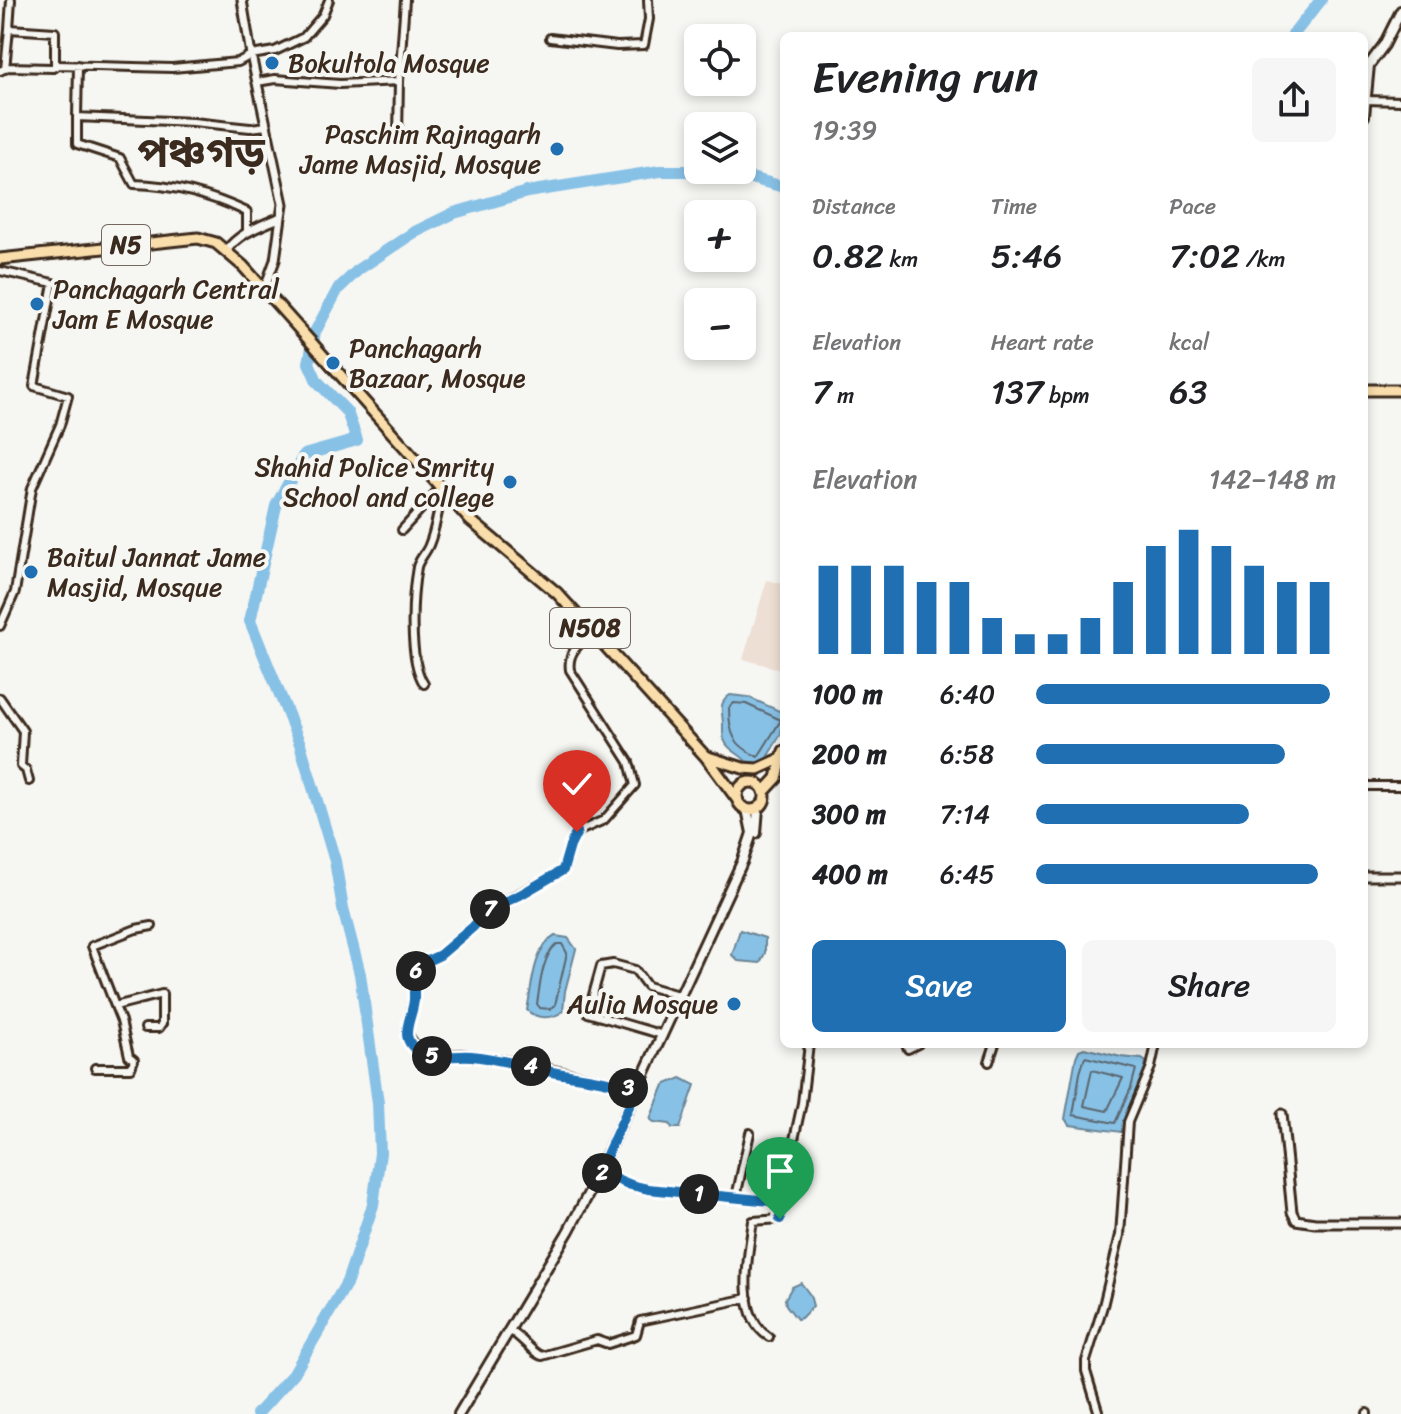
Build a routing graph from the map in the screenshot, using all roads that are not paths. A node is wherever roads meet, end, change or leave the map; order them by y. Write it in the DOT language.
graph roads {
  1 [pos="11,0"];
  2 [pos="242,0"];
  3 [pos="329,0"];
  4 [pos="405,0"];
  5 [pos="648,0"];
  6 [pos="1401,11"];
  7 [pos="9,29"];
  8 [pos="550,38"];
  9 [pos="251,55"];
  10 [pos="78,65"];
  11 [pos="55,67"];
  12 [pos="3,70"];
  13 [pos="1368,74"];
  14 [pos="399,81"];
  15 [pos="257,82"];
  16 [pos="1368,100"];
  17 [pos="1401,101"];
  18 [pos="77,117"];
  19 [pos="267,126"];
  20 [pos="370,140"];
  21 [pos="281,217"];
  22 [pos="247,232"];
  23 [pos="226,251"];
  24 [pos="0,259"];
  25 [pos="243,266"];
  26 [pos="0,271"];
  27 [pos="264,290"];
  28 [pos="1368,390"];
  29 [pos="1401,390"];
  30 [pos="442,489"];
  31 [pos="402,530"];
  32 [pos="1,623"];
  33 [pos="593,632"];
  34 [pos="424,684"];
  35 [pos="0,698"];
  36 [pos="706,757"];
  37 [pos="778,757"];
  38 [pos="29,781"];
  39 [pos="726,781"];
  40 [pos="744,783"];
  41 [pos="1368,786"];
  42 [pos="1401,786"];
  43 [pos="768,789"];
  44 [pos="737,799"];
  45 [pos="753,808"];
  46 [pos="1368,876"];
  47 [pos="1401,876"];
  48 [pos="152,926"];
  49 [pos="681,996"];
  50 [pos="115,1006"];
  51 [pos="145,1028"];
  52 [pos="663,1035"];
  53 [pos="809,1048"];
  54 [pos="994,1048"];
  55 [pos="1155,1048"];
  56 [pos="989,1062"];
  57 [pos="95,1068"];
  58 [pos="636,1091"];
  59 [pos="1282,1114"];
  60 [pos="750,1133"];
  61 [pos="599,1172"];
  62 [pos="736,1197"];
  63 [pos="781,1202"];
  64 [pos="1401,1223"];
  65 [pos="748,1298"];
  66 [pos="509,1330"];
  67 [pos="769,1337"];
  68 [pos="459,1414"];
  69 [pos="1099,1414"];
  1 -- 7 [label="street"];
  2 -- 9 [label="street"];
  3 -- 9 [label="street"];
  4 -- 14 [label="street"];
  5 -- 8 [label="street"];
  6 -- 13 [label="main road"];
  7 -- 11 [label="street"];
  7 -- 12 [label="street"];
  9 -- 10 [label="street"];
  9 -- 15 [label="street"];
  10 -- 11 [label="street"];
  10 -- 18 [label="street"];
  11 -- 12 [label="street"];
  14 -- 15 [label="street"];
  14 -- 20 [label="street"];
  15 -- 19 [label="street"];
  16 -- 17 [label="street"];
  18 -- 19 [label="street"];
  18 -- 22 [label="street"];
  19 -- 21 [label="street"];
  21 -- 22 [label="street"];
  21 -- 27 [label="street"];
  22 -- 23 [label="street"];
  23 -- 24 [label="highway, N5"];
  23 -- 25 [label="highway, N5"];
  25 -- 27 [label="highway, N508"];
  26 -- 32 [label="street"];
  27 -- 30 [label="highway, N508"];
  28 -- 29 [label="highway"];
  30 -- 31 [label="street"];
  30 -- 33 [label="highway, N508"];
  30 -- 34 [label="street"];
  33 -- 36 [label="highway, N508"];
  33 -- 58 [label="street"];
  35 -- 38 [label="street"];
  36 -- 37 [label="highway"];
  36 -- 39 [label="highway, N508"];
  37 -- 43 [label="highway"];
  39 -- 40 [label="highway"];
  39 -- 44 [label="highway"];
  40 -- 43 [label="highway"];
  40 -- 44 [label="highway"];
  41 -- 42 [label="street"];
  43 -- 45 [label="highway"];
  44 -- 45 [label="highway"];
  45 -- 49 [label="main road"];
  46 -- 47 [label="street"];
  48 -- 50 [label="street"];
  49 -- 52 [label="main road"];
  49 -- 52 [label="street"];
  50 -- 51 [label="street"];
  50 -- 57 [label="street"];
  52 -- 58 [label="main road"];
  53 -- 63 [label="street"];
  54 -- 56 [label="street"];
  55 -- 69 [label="street"];
  58 -- 61 [label="main road"];
  59 -- 64 [label="street"];
  60 -- 62 [label="street"];
  61 -- 62 [label="street"];
  61 -- 66 [label="main road"];
  62 -- 63 [label="street"];
  63 -- 65 [label="street"];
  65 -- 66 [label="street"];
  65 -- 67 [label="street"];
  66 -- 68 [label="main road"];
}
